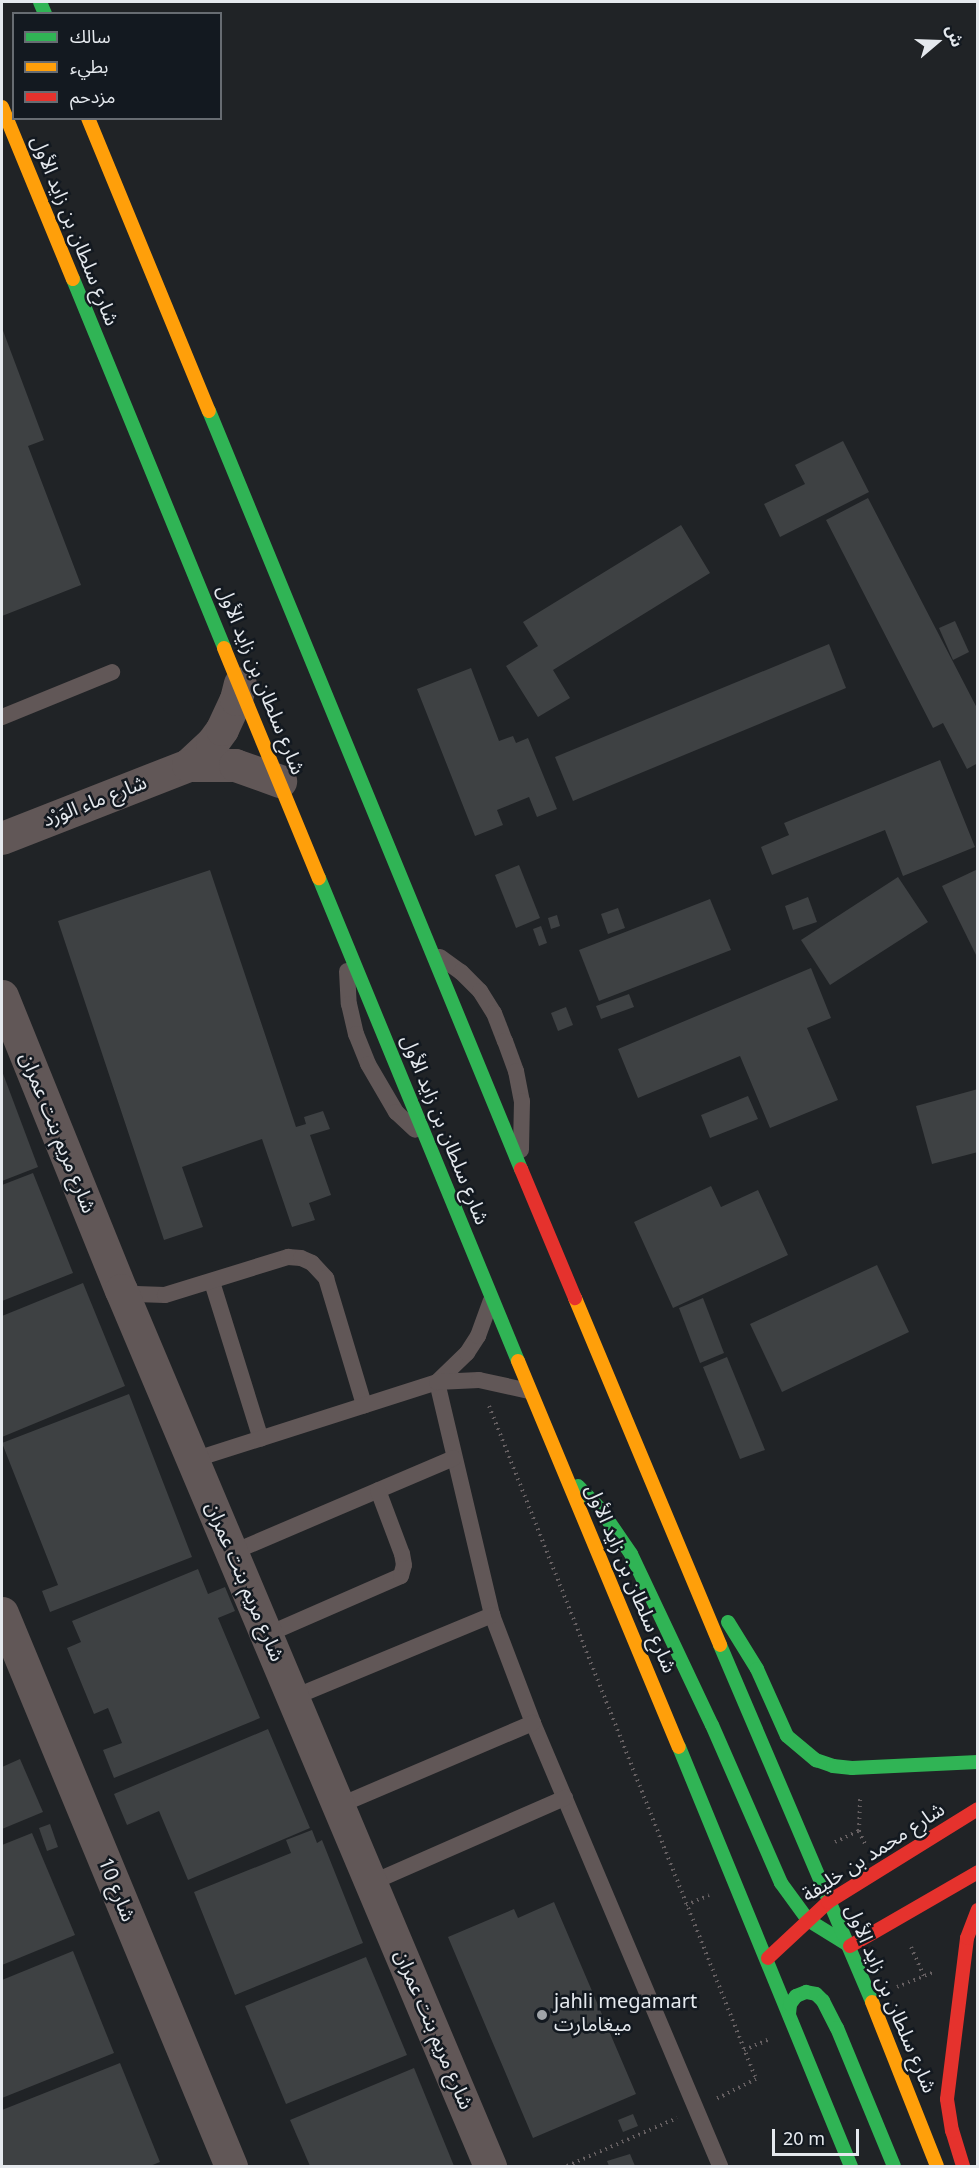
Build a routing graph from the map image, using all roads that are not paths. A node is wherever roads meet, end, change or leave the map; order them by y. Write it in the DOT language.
graph roads {
  1 [pos="2,107"];
  2 [pos="89,120"];
  3 [pos="2,144"];
  4 [pos="19,147"];
  5 [pos="112,672"];
  6 [pos="240,683"];
  7 [pos="2,717"];
  8 [pos="188,765"];
  9 [pos="280,781"];
  10 [pos="2,838"];
  11 [pos="350,952"];
  12 [pos="434,953"];
  13 [pos="2,996"];
  14 [pos="427,1140"];
  15 [pos="519,1163"];
  16 [pos="212,1281"];
  17 [pos="121,1290"];
  18 [pos="492,1297"];
  19 [pos="437,1382"];
  20 [pos="531,1392"];
  21 [pos="364,1405"];
  22 [pos="261,1439"];
  23 [pos="454,1458"];
  24 [pos="193,1460"];
  25 [pos="564,1473"];
  26 [pos="378,1490"];
  27 [pos="231,1553"];
  28 [pos="692,1576"];
  29 [pos="2,1613"];
  30 [pos="492,1615"];
  31 [pos="266,1635"];
  32 [pos="292,1698"];
  33 [pos="533,1723"];
  34 [pos="978,1762"];
  35 [pos="565,1798"];
  36 [pos="338,1806"];
  37 [pos="978,1809"];
  38 [pos="978,1872"];
  39 [pos="371,1883"];
  40 [pos="828,1902"];
  41 [pos="978,1910"];
  42 [pos="807,1920"];
  43 [pos="850,1946"];
  44 [pos="768,1958"];
  45 [pos="789,2014"];
  46 [pos="231,2166"];
  47 [pos="490,2166"];
  48 [pos="720,2166"];
  49 [pos="851,2166"];
  50 [pos="894,2166"];
  51 [pos="937,2166"];
  52 [pos="963,2166"];
  1 -- 4 [label="main road, شارع سلطان بن زايد الأول"];
  2 -- 12 [label="main road, شارع سلطان بن زايد الأول"];
  3 -- 4 [label="lane"];
  4 -- 6 [label="main road, شارع سلطان بن زايد الأول"];
  5 -- 7 [label="lane"];
  6 -- 8 [label="street, شارع ماء الوَرْد"];
  6 -- 9 [label="main road, شارع سلطان بن زايد الأول"];
  8 -- 9 [label="street, شارع ماء الوَرْد"];
  8 -- 10 [label="street, شارع ماء الوَرْد"];
  9 -- 11 [label="main road, شارع سلطان بن زايد الأول"];
  11 -- 14 [label="main road, شارع سلطان بن زايد الأول"];
  11 -- 14 [label="lane"];
  12 -- 15 [label="main road, شارع سلطان بن زايد الأول"];
  12 -- 15 [label="lane"];
  13 -- 17 [label="street, شارع مريم بنت عمران"];
  14 -- 18 [label="main road, شارع سلطان بن زايد الأول"];
  15 -- 28 [label="main road, شارع سلطان بن زايد الأول"];
  16 -- 17 [label="lane"];
  16 -- 21 [label="lane"];
  16 -- 22 [label="lane"];
  17 -- 24 [label="street, شارع مريم بنت عمران"];
  18 -- 19 [label="lane"];
  18 -- 20 [label="main road, شارع سلطان بن زايد الأول"];
  19 -- 20 [label="lane"];
  19 -- 21 [label="lane"];
  19 -- 23 [label="lane"];
  20 -- 25 [label="main road, شارع سلطان بن زايد الأول"];
  21 -- 22 [label="lane"];
  22 -- 24 [label="lane"];
  23 -- 26 [label="lane"];
  23 -- 30 [label="lane"];
  24 -- 27 [label="street, شارع مريم بنت عمران"];
  25 -- 42 [label="main road"];
  25 -- 44 [label="main road, شارع سلطان بن زايد الأول"];
  26 -- 27 [label="lane"];
  26 -- 31 [label="lane"];
  27 -- 31 [label="street, شارع مريم بنت عمران"];
  28 -- 34 [label="main road"];
  28 -- 40 [label="main road, شارع سلطان بن زايد الأول"];
  29 -- 46 [label="street, شارع 10"];
  30 -- 32 [label="lane"];
  30 -- 33 [label="lane"];
  31 -- 32 [label="street, شارع مريم بنت عمران"];
  32 -- 36 [label="street, شارع مريم بنت عمران"];
  33 -- 35 [label="lane"];
  33 -- 36 [label="lane"];
  35 -- 39 [label="lane"];
  35 -- 48 [label="lane"];
  36 -- 39 [label="street, شارع مريم بنت عمران"];
  37 -- 40 [label="main road, شارع محمد بن خليفة"];
  38 -- 43 [label="main road"];
  39 -- 47 [label="street, شارع مريم بنت عمران"];
  40 -- 42 [label="main road, شارع محمد بن خليفة"];
  40 -- 43 [label="main road, شارع سلطان بن زايد الأول"];
  41 -- 52 [label="main road"];
  42 -- 43 [label="main road"];
  42 -- 44 [label="main road, شارع محمد بن خليفة"];
  43 -- 51 [label="main road, شارع سلطان بن زايد الأول"];
  44 -- 45 [label="main road, شارع سلطان بن زايد الأول"];
  45 -- 49 [label="main road, شارع سلطان بن زايد الأول"];
  45 -- 50 [label="main road"];
}
